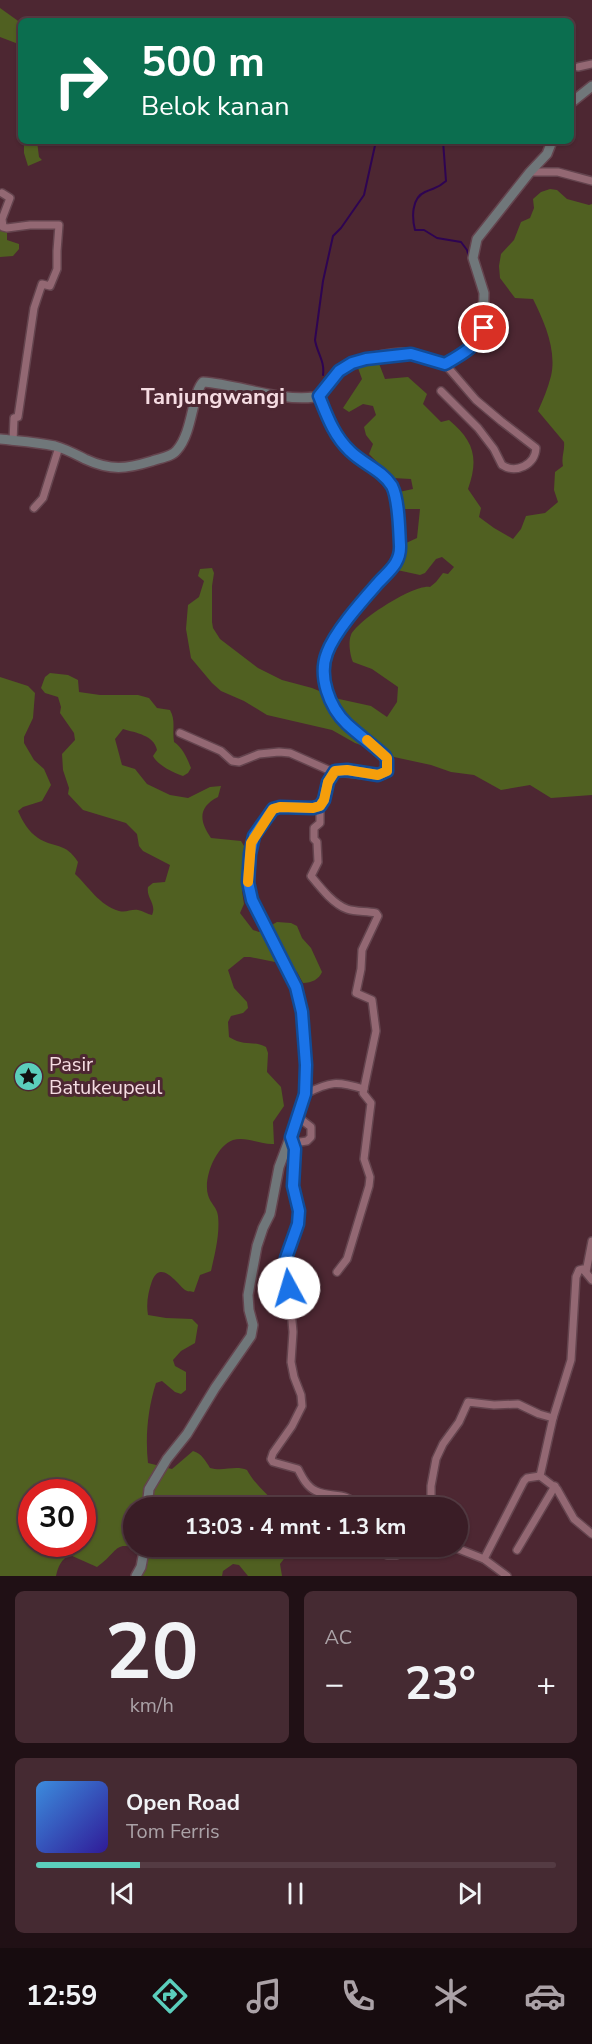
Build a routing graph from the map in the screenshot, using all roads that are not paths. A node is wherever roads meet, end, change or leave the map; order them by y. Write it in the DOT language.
graph roads {
  1 [pos="592,64"];
  2 [pos="578,67"];
  3 [pos="592,86"];
  4 [pos="574,100"];
  5 [pos="551,144"];
  6 [pos="530,172"];
  7 [pos="592,181"];
  8 [pos="2,194"];
  9 [pos="445,364"];
  10 [pos="441,391"];
  11 [pos="319,396"];
  12 [pos="4,441"];
  13 [pos="59,447"];
  14 [pos="34,508"];
  15 [pos="180,733"];
  16 [pos="333,772"];
  17 [pos="320,806"];
  18 [pos="364,1089"];
  19 [pos="305,1094"];
  20 [pos="298,1117"];
  21 [pos="292,1140"];
  22 [pos="592,1241"];
  23 [pos="337,1272"];
  24 [pos="586,1272"];
  25 [pos="592,1280"];
  26 [pos="553,1418"];
  27 [pos="540,1476"];
  28 [pos="555,1486"];
  29 [pos="148,1497"];
  30 [pos="348,1497"];
  31 [pos="431,1497"];
  32 [pos="592,1534"];
  33 [pos="517,1550"];
  34 [pos="468,1552"];
  35 [pos="143,1557"];
  36 [pos="484,1559"];
  37 [pos="136,1576"];
  38 [pos="507,1576"];
  1 -- 2 [label="street"];
  3 -- 4 [label="street"];
  5 -- 6 [label="street"];
  6 -- 7 [label="street"];
  6 -- 9 [label="street"];
  8 -- 12 [label="street"];
  9 -- 10 [label="street"];
  9 -- 11 [label="street"];
  11 -- 13 [label="street"];
  11 -- 16 [label="street"];
  12 -- 13 [label="street"];
  13 -- 14 [label="street"];
  15 -- 16 [label="street"];
  16 -- 17 [label="street"];
  17 -- 18 [label="street"];
  17 -- 19 [label="street"];
  18 -- 19 [label="street"];
  18 -- 23 [label="street"];
  19 -- 20 [label="street"];
  20 -- 21 [label="street"];
  20 -- 21 [label="street"];
  21 -- 29 [label="street"];
  21 -- 30 [label="street"];
  22 -- 24 [label="street"];
  24 -- 25 [label="street"];
  24 -- 26 [label="street"];
  26 -- 27 [label="street"];
  26 -- 31 [label="street"];
  27 -- 28 [label="street"];
  27 -- 36 [label="street"];
  28 -- 32 [label="street"];
  28 -- 33 [label="street"];
  34 -- 36 [label="street"];
  35 -- 37 [label="street"];
  36 -- 38 [label="street"];
}
